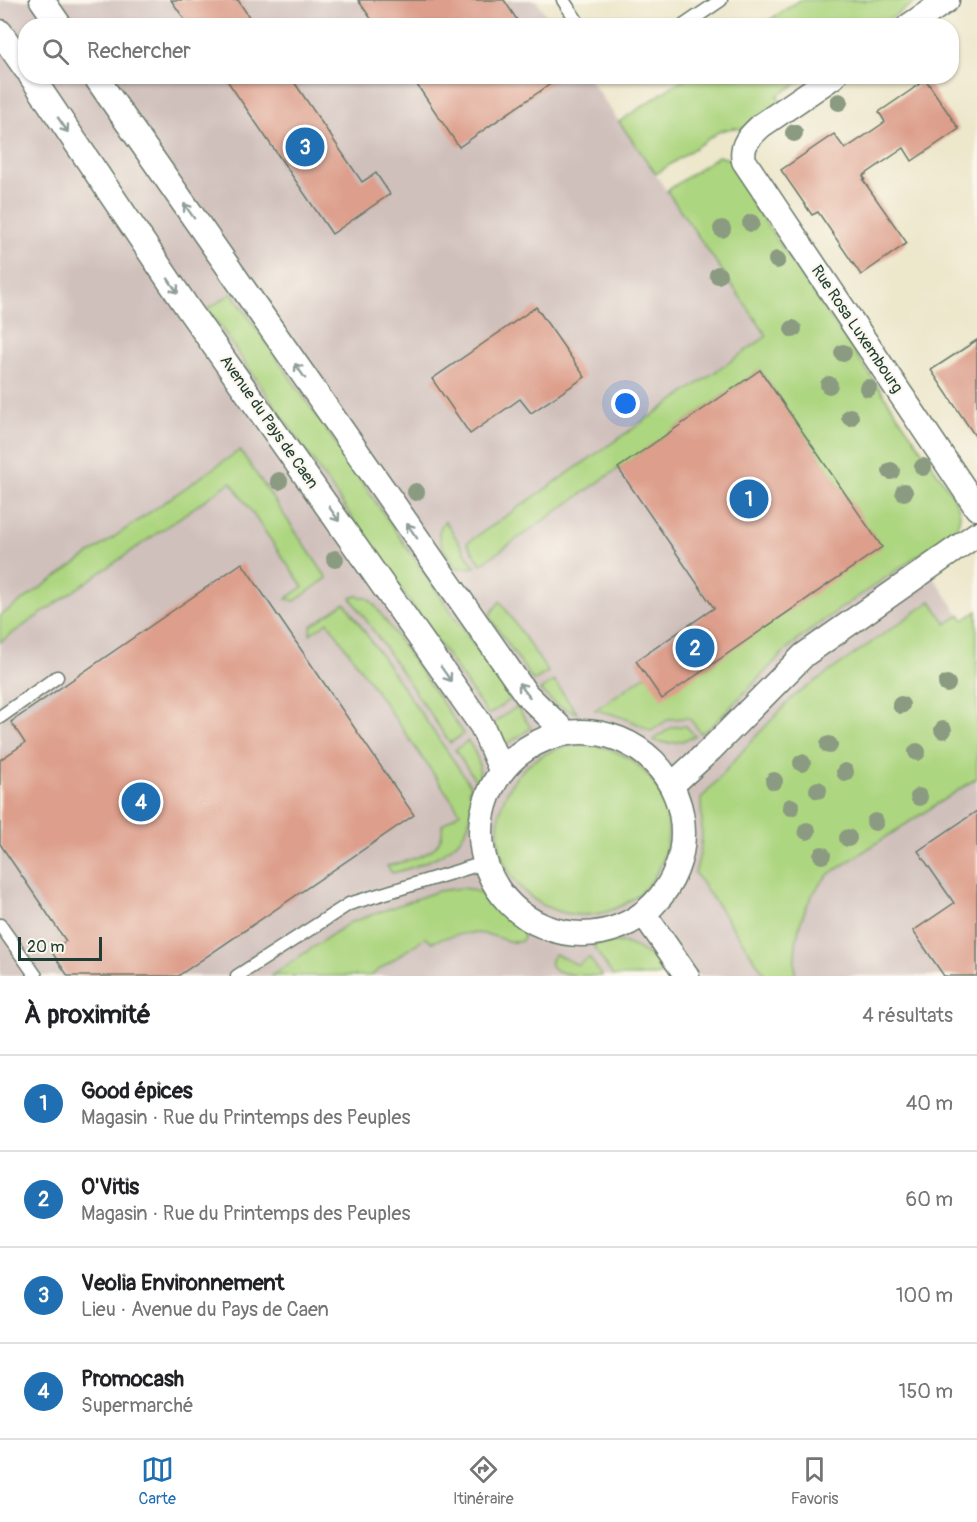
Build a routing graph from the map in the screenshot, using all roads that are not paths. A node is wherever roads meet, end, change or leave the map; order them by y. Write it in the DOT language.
graph roads {
  1 [pos="42,0"];
  2 [pos="563,0"];
  3 [pos="721,0"];
  4 [pos="946,0"];
  5 [pos="54,18"];
  6 [pos="575,18"];
  7 [pos="695,18"];
  8 [pos="920,18"];
  9 [pos="0,32"];
  10 [pos="18,58"];
  11 [pos="36,84"];
  12 [pos="101,84"];
  13 [pos="822,84"];
  14 [pos="977,508"];
  15 [pos="977,534"];
  16 [pos="57,677"];
  17 [pos="0,717"];
  18 [pos="565,732"];
  19 [pos="501,770"];
  20 [pos="672,785"];
  21 [pos="484,863"];
  22 [pos="644,914"];
  23 [pos="0,925"];
  24 [pos="36,976"];
  25 [pos="237,976"];
  26 [pos="687,976"];
  1 -- 5 [label="street"];
  2 -- 6 [label="lane"];
  3 -- 7 [label="lane"];
  4 -- 8 [label="street"];
  9 -- 10 [label="street"];
  11 -- 19 [label="street, Avenue du Pays de Caen, one-way"];
  18 -- 12 [label="street, one-way"];
  13 -- 14 [label="street, Rue Rosa Luxembourg"];
  15 -- 20 [label="street"];
  16 -- 17 [label="lane"];
  18 -- 19 [label="street"];
  18 -- 20 [label="street"];
  19 -- 21 [label="street"];
  20 -- 22 [label="street"];
  21 -- 22 [label="street"];
  21 -- 25 [label="lane"];
  22 -- 26 [label="street"];
  23 -- 24 [label="lane"];
}
